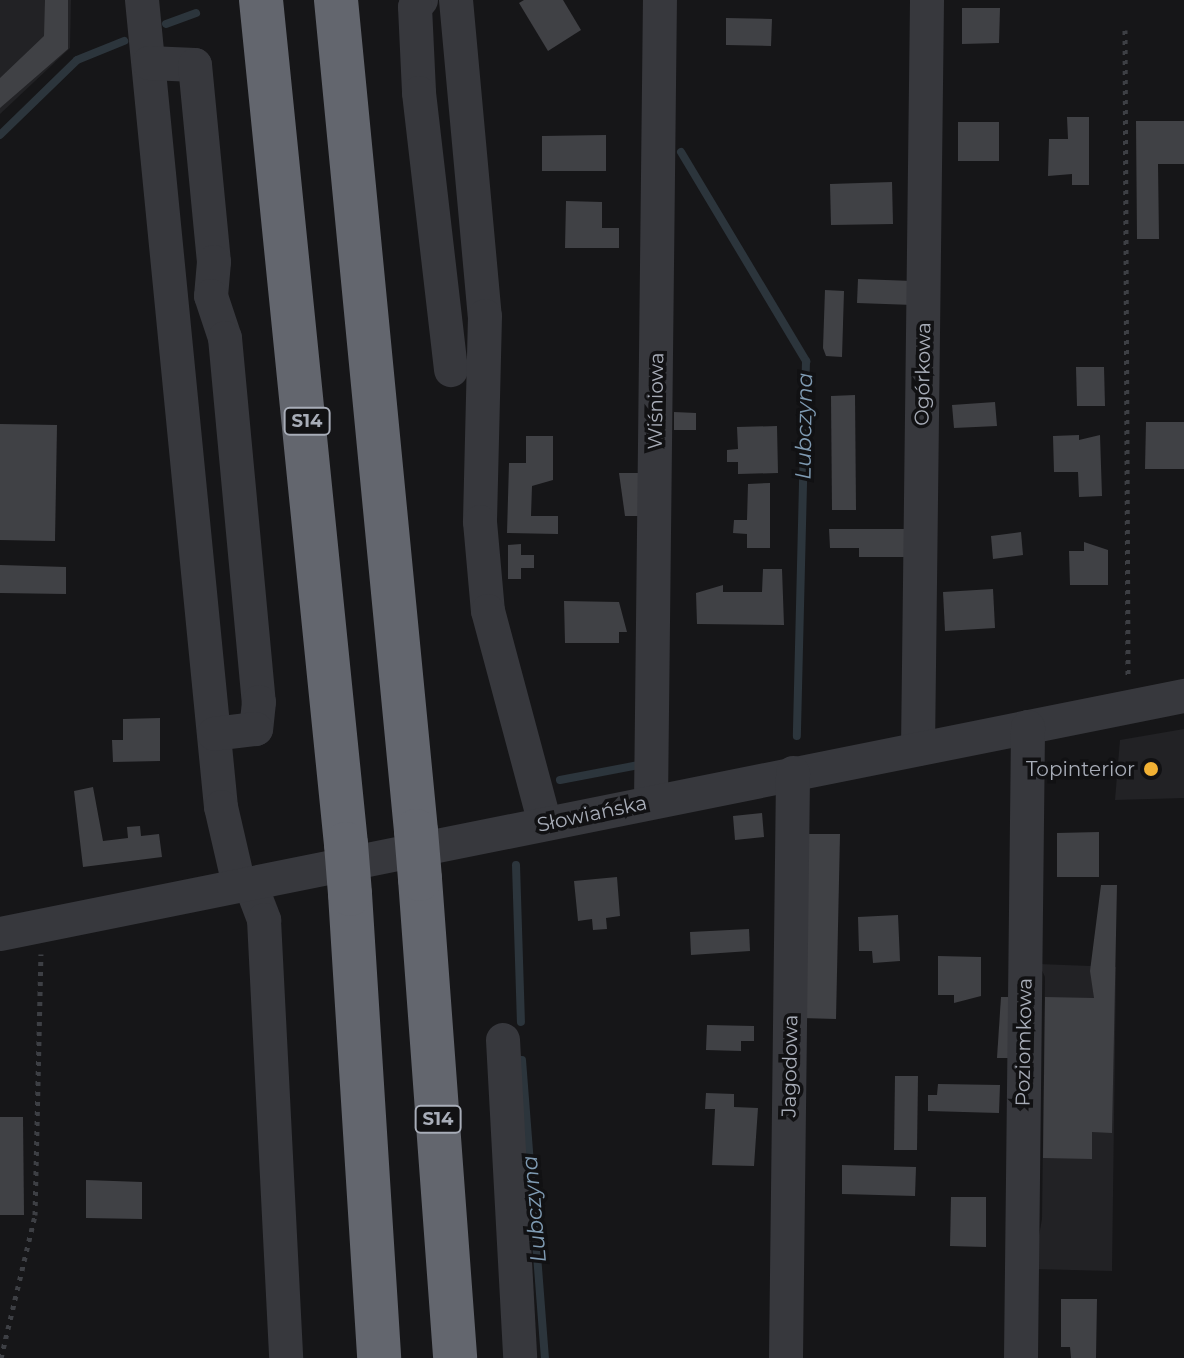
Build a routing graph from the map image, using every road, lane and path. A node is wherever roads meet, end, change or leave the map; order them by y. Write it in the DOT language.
graph roads {
  1 [pos="142,0"];
  2 [pos="261,0"];
  3 [pos="336,0"];
  4 [pos="421,0"];
  5 [pos="456,0"];
  6 [pos="660,0"];
  7 [pos="927,0"];
  8 [pos="1125,30"];
  9 [pos="149,63"];
  10 [pos="485,337"];
  11 [pos="1184,696"];
  12 [pos="1128,707"];
  13 [pos="1028,727"];
  14 [pos="214,734"];
  15 [pos="918,749"];
  16 [pos="793,773"];
  17 [pos="651,802"];
  18 [pos="545,824"];
  19 [pos="244,884"];
  20 [pos="41,925"];
  21 [pos="0,934"];
  22 [pos="503,1040"];
  23 [pos="1,1358"];
  24 [pos="286,1358"];
  25 [pos="379,1358"];
  26 [pos="455,1358"];
  27 [pos="520,1358"];
  28 [pos="786,1358"];
  29 [pos="1021,1358"];
  1 -- 9 [label="street"];
  2 -- 25 [label="highway, S14, bridge"];
  3 -- 26 [label="highway, S14, bridge"];
  4 -- 10 [label="street"];
  5 -- 10 [label="street"];
  6 -- 17 [label="street, Wiśniowa"];
  7 -- 15 [label="street, Ogórkowa"];
  8 -- 12 [label="path"];
  9 -- 14 [label="street"];
  9 -- 14 [label="street"];
  10 -- 18 [label="street"];
  11 -- 12 [label="street, Słowiańska"];
  12 -- 13 [label="street, Słowiańska"];
  13 -- 15 [label="street, Słowiańska"];
  13 -- 29 [label="street, Poziomkowa"];
  14 -- 19 [label="street"];
  15 -- 16 [label="street, Słowiańska"];
  16 -- 17 [label="street, Słowiańska"];
  16 -- 28 [label="street, Jagodowa"];
  17 -- 18 [label="street, Słowiańska"];
  18 -- 19 [label="street, Słowiańska"];
  19 -- 20 [label="street, Słowiańska"];
  19 -- 24 [label="street"];
  20 -- 21 [label="street, Słowiańska"];
  20 -- 23 [label="path"];
  22 -- 27 [label="street"];
}
